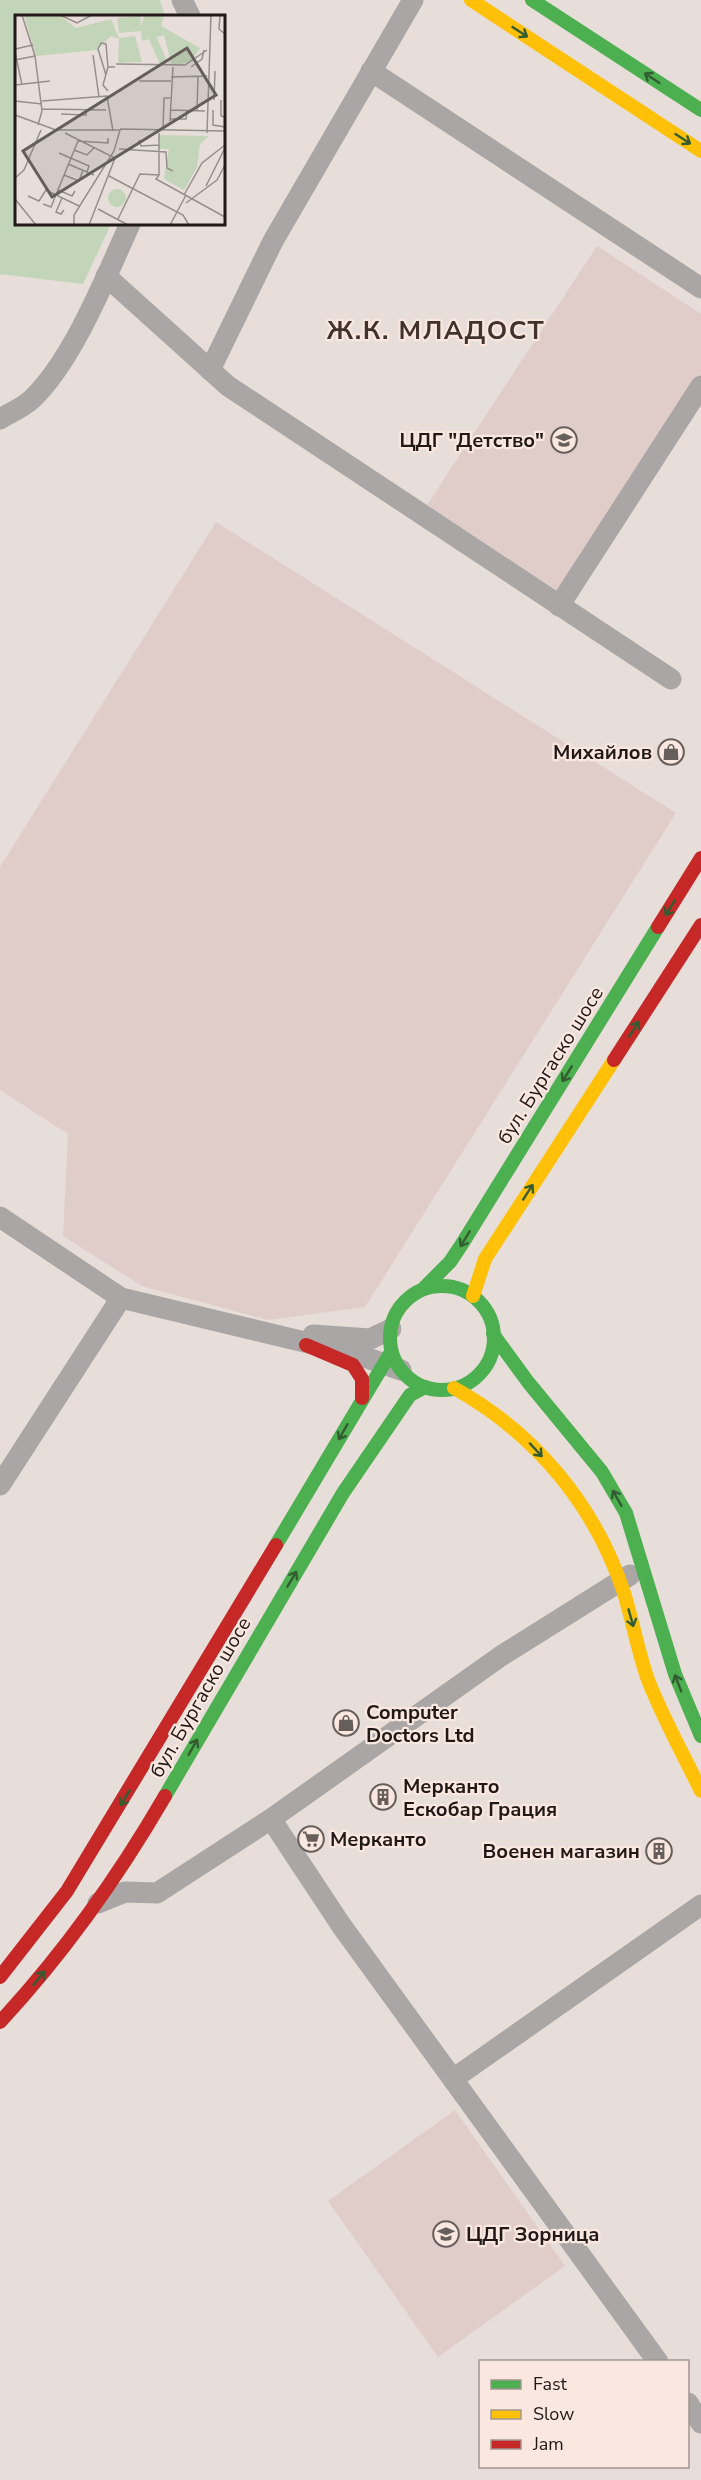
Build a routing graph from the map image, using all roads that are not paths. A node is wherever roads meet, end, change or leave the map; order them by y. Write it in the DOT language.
graph roads {
  1 [pos="182,0"];
  2 [pos="413,0"];
  3 [pos="471,0"];
  4 [pos="532,0"];
  5 [pos="190,15"];
  6 [pos="371,71"];
  7 [pos="701,110"];
  8 [pos="701,151"];
  9 [pos="130,225"];
  10 [pos="106,276"];
  11 [pos="701,288"];
  12 [pos="210,370"];
  13 [pos="701,386"];
  14 [pos="0,419"];
  15 [pos="559,606"];
  16 [pos="671,679"];
  17 [pos="701,858"];
  18 [pos="701,925"];
  19 [pos="0,1217"];
  20 [pos="425,1287"];
  21 [pos="473,1296"];
  22 [pos="121,1298"];
  23 [pos="391,1329"];
  24 [pos="247,1330"];
  25 [pos="494,1334"];
  26 [pos="306,1345"];
  27 [pos="392,1362"];
  28 [pos="425,1387"];
  29 [pos="454,1389"];
  30 [pos="362,1398"];
  31 [pos="0,1485"];
  32 [pos="642,1567"];
  33 [pos="620,1581"];
  34 [pos="701,1737"];
  35 [pos="701,1791"];
  36 [pos="271,1819"];
  37 [pos="140,1840"];
  38 [pos="157,1893"];
  39 [pos="98,1903"];
  40 [pos="701,1905"];
  41 [pos="0,1977"];
  42 [pos="0,2022"];
  43 [pos="453,2079"];
  44 [pos="657,2360"];
  45 [pos="689,2406"];
  46 [pos="701,2423"];
  1 -- 5 [label="street"];
  2 -- 6 [label="street"];
  3 -- 8 [label="main road, one-way"];
  7 -- 4 [label="main road, one-way"];
  6 -- 11 [label="street"];
  6 -- 12 [label="street"];
  9 -- 10 [label="street"];
  10 -- 12 [label="street"];
  10 -- 14 [label="street"];
  12 -- 15 [label="street"];
  13 -- 15 [label="street"];
  15 -- 16 [label="street"];
  17 -- 20 [label="main road, бул. Бургаско шосе, one-way"];
  21 -- 18 [label="main road, one-way"];
  19 -- 22 [label="street"];
  20 -- 21 [label="main road"];
  20 -- 23 [label="main road"];
  21 -- 25 [label="main road"];
  22 -- 24 [label="street"];
  22 -- 31 [label="street"];
  23 -- 24 [label="street"];
  23 -- 27 [label="main road"];
  24 -- 26 [label="street"];
  25 -- 29 [label="main road"];
  32 -- 25 [label="main road, one-way"];
  26 -- 27 [label="street"];
  26 -- 30 [label="main road"];
  27 -- 28 [label="main road"];
  27 -- 30 [label="main road, бул. Бургаско шосе"];
  28 -- 29 [label="main road"];
  37 -- 28 [label="main road, бул. Бургаско шосе, one-way"];
  29 -- 33 [label="main road, one-way"];
  30 -- 41 [label="main road, бул. Бургаско шосе, one-way"];
  32 -- 33 [label="street"];
  34 -- 32 [label="main road, one-way"];
  33 -- 35 [label="main road, one-way"];
  33 -- 36 [label="street"];
  36 -- 38 [label="street"];
  36 -- 43 [label="street"];
  37 -- 38 [label="street"];
  37 -- 39 [label="main road, бул. Бургаско шосе"];
  38 -- 39 [label="street"];
  42 -- 39 [label="main road, бул. Бургаско шосе, one-way"];
  40 -- 43 [label="street"];
  43 -- 44 [label="street"];
  45 -- 46 [label="street"];
}
